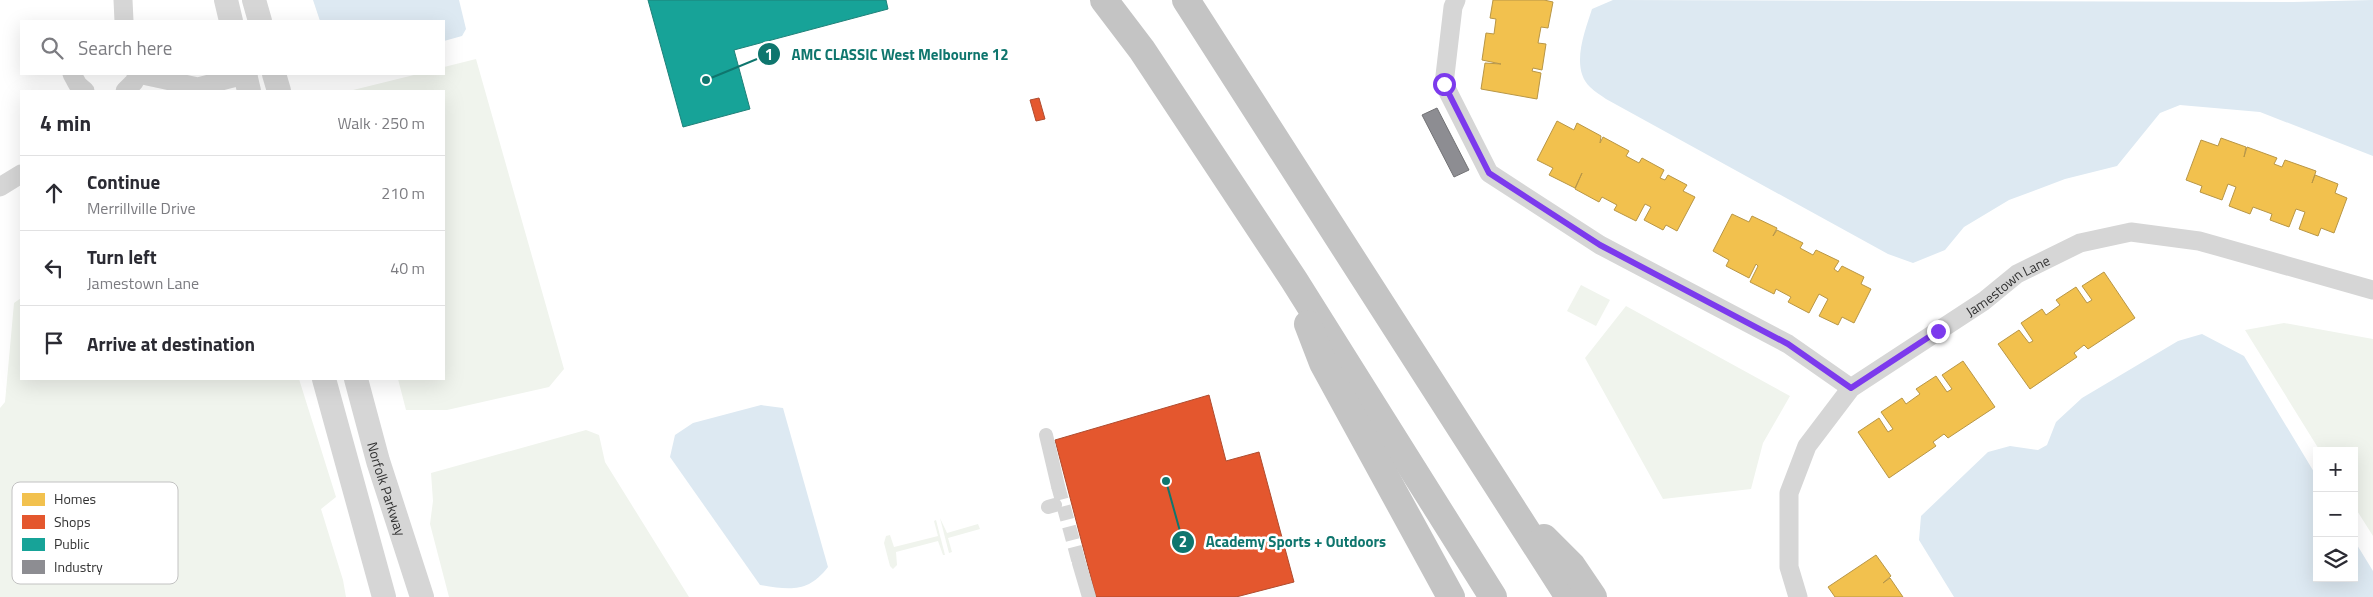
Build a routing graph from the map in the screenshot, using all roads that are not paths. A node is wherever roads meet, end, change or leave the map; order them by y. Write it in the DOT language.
graph roads {
  1 [pos="124,0"];
  2 [pos="226,0"];
  3 [pos="254,0"];
  4 [pos="1104,0"];
  5 [pos="1186,0"];
  6 [pos="1456,0"];
  7 [pos="124,20"];
  8 [pos="231,20"];
  9 [pos="260,20"];
  10 [pos="73,75"];
  11 [pos="138,75"];
  12 [pos="143,75"];
  13 [pos="242,75"];
  14 [pos="246,75"];
  15 [pos="274,75"];
  16 [pos="84,90"];
  17 [pos="126,90"];
  18 [pos="249,90"];
  19 [pos="278,90"];
  20 [pos="20,175"];
  21 [pos="0,187"];
  22 [pos="1294,280"];
  23 [pos="2373,290"];
  24 [pos="324,380"];
  25 [pos="356,380"];
  26 [pos="1851,388"];
  27 [pos="1046,435"];
  28 [pos="1058,486"];
  29 [pos="1505,501"];
  30 [pos="1079,563"];
  31 [pos="384,597"];
  32 [pos="422,597"];
  33 [pos="1089,597"];
  34 [pos="1451,597"];
  35 [pos="1493,597"];
  36 [pos="1569,597"];
  37 [pos="1594,597"];
  38 [pos="1798,597"];
  1 -- 7 [label="street"];
  2 -- 8 [label="street"];
  3 -- 9 [label="street"];
  4 -- 22 [label="highway"];
  5 -- 29 [label="highway"];
  6 -- 26 [label="street"];
  10 -- 16 [label="street"];
  11 -- 17 [label="street"];
  12 -- 13 [label="street"];
  14 -- 18 [label="street"];
  15 -- 19 [label="street"];
  20 -- 21 [label="street"];
  22 -- 34 [label="highway"];
  22 -- 35 [label="highway"];
  23 -- 26 [label="street, Jamestown Lane"];
  24 -- 31 [label="street"];
  25 -- 32 [label="street, Norfolk Parkway"];
  26 -- 38 [label="street, Jamestown Lane"];
  27 -- 28 [label="street"];
  29 -- 36 [label="highway"];
  29 -- 37 [label="highway"];
  30 -- 33 [label="street"];
}
